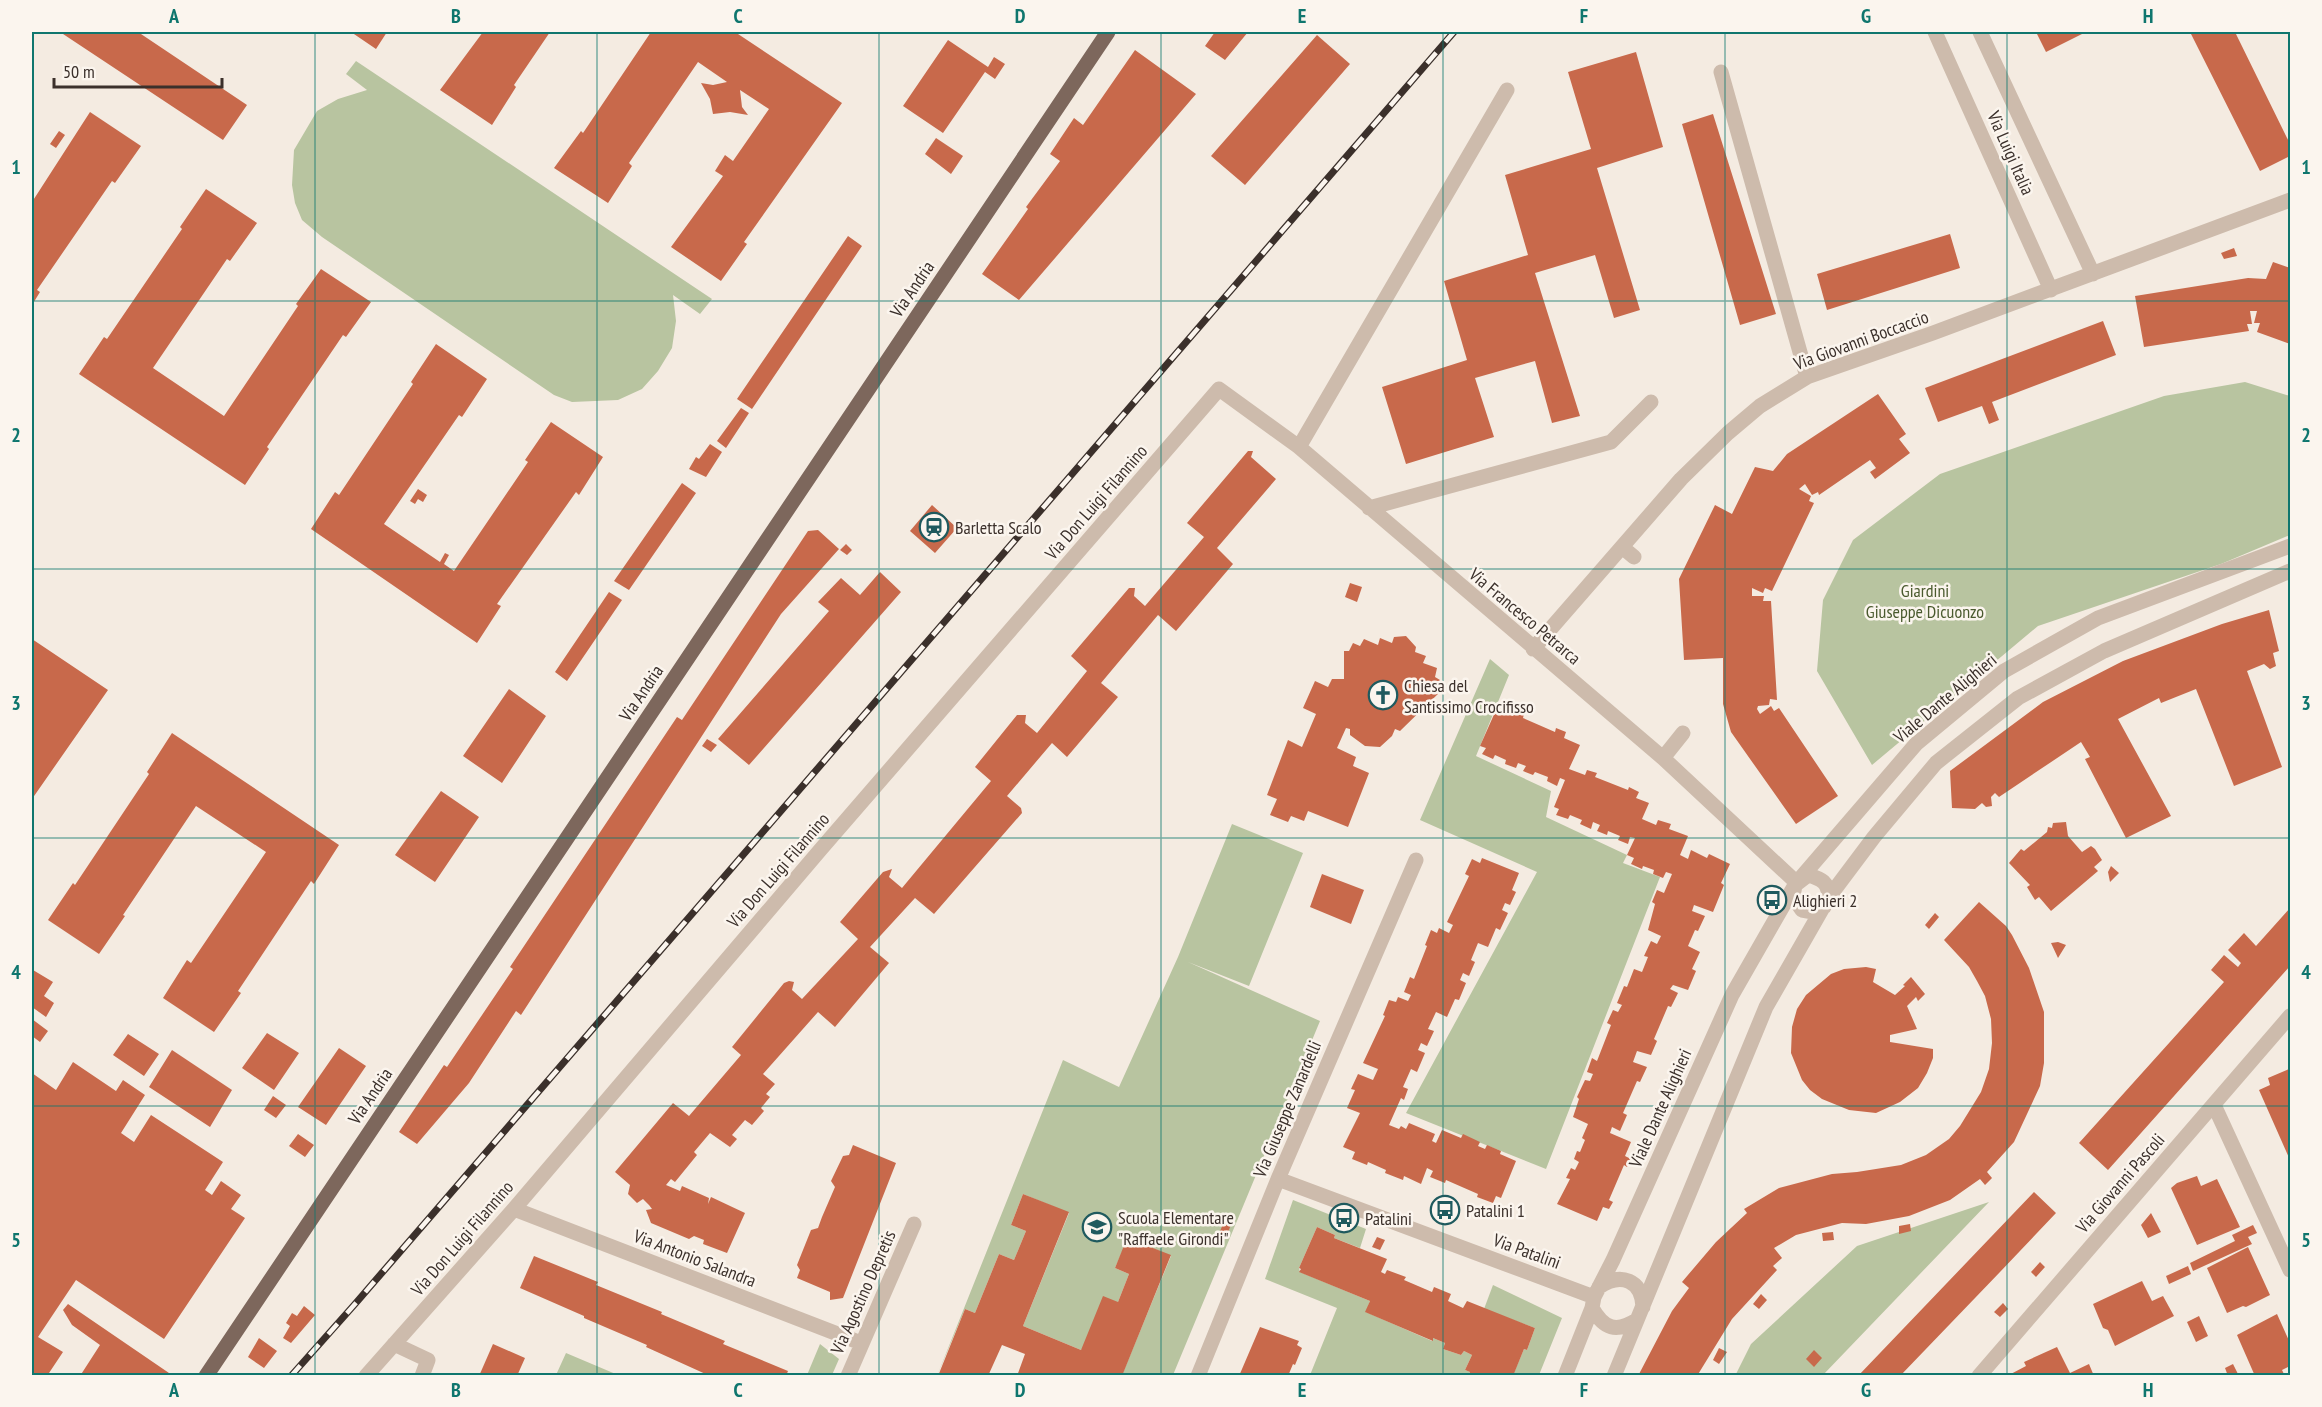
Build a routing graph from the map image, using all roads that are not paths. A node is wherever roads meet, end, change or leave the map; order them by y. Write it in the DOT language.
graph roads {
  1 [pos="1108,32"];
  2 [pos="1935,32"];
  3 [pos="1980,32"];
  4 [pos="1720,72"];
  5 [pos="1507,90"];
  6 [pos="2290,200"];
  7 [pos="2093,274"];
  8 [pos="2051,290"];
  9 [pos="1807,377"];
  10 [pos="1219,389"];
  11 [pos="1651,402"];
  12 [pos="1299,447"];
  13 [pos="1368,508"];
  14 [pos="2290,546"];
  15 [pos="1622,547"];
  16 [pos="1634,557"];
  17 [pos="2290,571"];
  18 [pos="1533,649"];
  19 [pos="1683,733"];
  20 [pos="1663,758"];
  21 [pos="1416,860"];
  22 [pos="1797,883"];
  23 [pos="1826,902"];
  24 [pos="2290,1016"];
  25 [pos="2214,1105"];
  26 [pos="1278,1179"];
  27 [pos="514,1209"];
  28 [pos="914,1224"];
  29 [pos="2290,1270"];
  30 [pos="1595,1297"];
  31 [pos="1640,1314"];
  32 [pos="861,1343"];
  33 [pos="394,1344"];
  34 [pos="206,1376"];
  35 [pos="366,1376"];
  36 [pos="422,1376"];
  37 [pos="848,1376"];
  38 [pos="1198,1376"];
  39 [pos="1565,1376"];
  40 [pos="1614,1376"];
  41 [pos="1979,1376"];
  1 -- 34 [label="main road, Via Andria"];
  2 -- 8 [label="street, Via Luigi Italia"];
  3 -- 7 [label="street, Via Luigi Italia"];
  4 -- 9 [label="street"];
  5 -- 12 [label="street"];
  6 -- 7 [label="street, Via Giovanni Boccaccio"];
  7 -- 8 [label="street, Via Giovanni Boccaccio"];
  8 -- 9 [label="street, Via Giovanni Boccaccio"];
  9 -- 15 [label="street, Via Giovanni Boccaccio"];
  10 -- 12 [label="street, Via Francesco Petrarca"];
  10 -- 27 [label="street, Via Don Luigi Filannino"];
  11 -- 13 [label="street"];
  12 -- 13 [label="street, Via Francesco Petrarca"];
  13 -- 18 [label="street, Via Francesco Petrarca"];
  14 -- 22 [label="street, Viale Dante Alighieri"];
  15 -- 16 [label="street"];
  15 -- 18 [label="street, Via Giovanni Boccaccio"];
  17 -- 23 [label="street"];
  18 -- 20 [label="street, Via Francesco Petrarca"];
  19 -- 20 [label="street"];
  20 -- 22 [label="street, Via Francesco Petrarca"];
  21 -- 26 [label="street, Via Giuseppe Zanardelli"];
  22 -- 23 [label="street"];
  22 -- 23 [label="street"];
  22 -- 30 [label="street, Viale Dante Alighieri"];
  23 -- 31 [label="street"];
  24 -- 25 [label="street, Via Giovanni Pascoli"];
  25 -- 29 [label="street"];
  25 -- 41 [label="street, Via Giovanni Pascoli"];
  26 -- 30 [label="street, Via Patalini"];
  26 -- 38 [label="street, Via Giuseppe Zanardelli"];
  27 -- 32 [label="street, Via Antonio Salandra"];
  27 -- 33 [label="street, Via Don Luigi Filannino"];
  28 -- 32 [label="street, Via Agostino Depretis"];
  30 -- 31 [label="street"];
  30 -- 31 [label="street"];
  30 -- 39 [label="street, Viale Dante Alighieri"];
  31 -- 40 [label="street"];
  32 -- 37 [label="street, Via Agostino Depretis"];
  33 -- 35 [label="street, Via Don Luigi Filannino"];
  33 -- 36 [label="street"];
}
